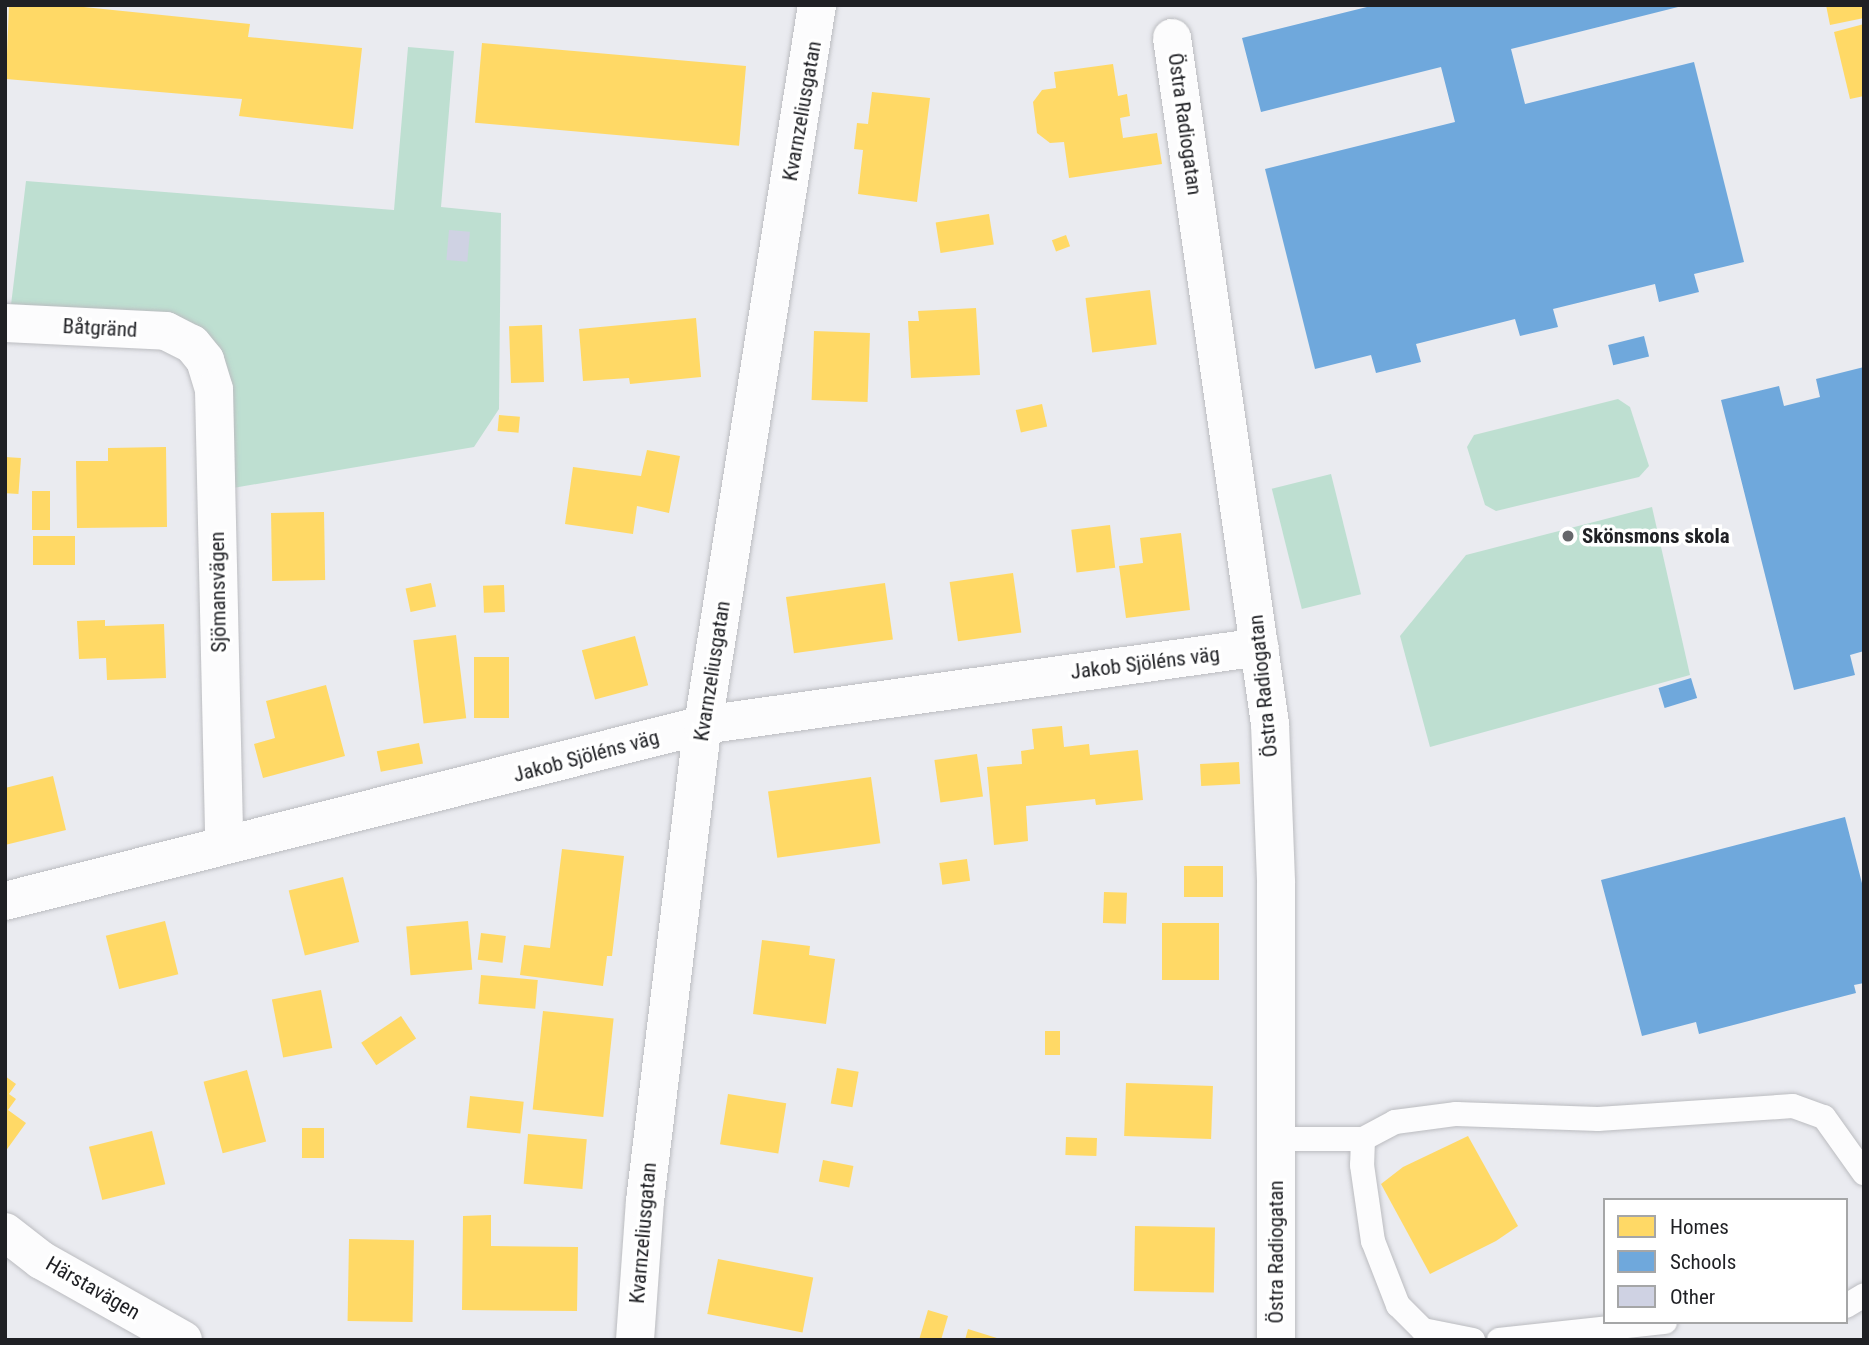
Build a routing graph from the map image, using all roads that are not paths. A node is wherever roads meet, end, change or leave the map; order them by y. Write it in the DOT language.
graph roads {
  1 [pos="817,5"];
  2 [pos="1172,38"];
  3 [pos="5,323"];
  4 [pos="192,344"];
  5 [pos="1260,647"];
  6 [pos="703,725"];
  7 [pos="224,845"];
  8 [pos="5,901"];
  9 [pos="1275,1139"];
  10 [pos="1363,1139"];
  11 [pos="1864,1173"];
  12 [pos="5,1232"];
  13 [pos="1864,1295"];
  14 [pos="1848,1305"];
  15 [pos="1647,1324"];
  16 [pos="183,1340"];
  17 [pos="635,1340"];
  18 [pos="1276,1340"];
  19 [pos="1473,1340"];
  20 [pos="1499,1340"];
  1 -- 6 [label="street, Kvarnzeliusgatan"];
  2 -- 5 [label="street, Östra Radiogatan"];
  3 -- 4 [label="street, Båtgränd"];
  4 -- 7 [label="street, Sjömansvägen"];
  5 -- 6 [label="street, Jakob Sjöléns väg"];
  5 -- 9 [label="street, Östra Radiogatan"];
  6 -- 7 [label="street, Jakob Sjöléns väg"];
  6 -- 17 [label="street, Kvarnzeliusgatan"];
  7 -- 8 [label="street, Jakob Sjöléns väg"];
  9 -- 10 [label="lane"];
  9 -- 18 [label="street, Östra Radiogatan"];
  10 -- 11 [label="lane"];
  10 -- 19 [label="lane"];
  12 -- 16 [label="street, Härstavägen"];
  13 -- 14 [label="lane"];
  15 -- 20 [label="lane"];
}
